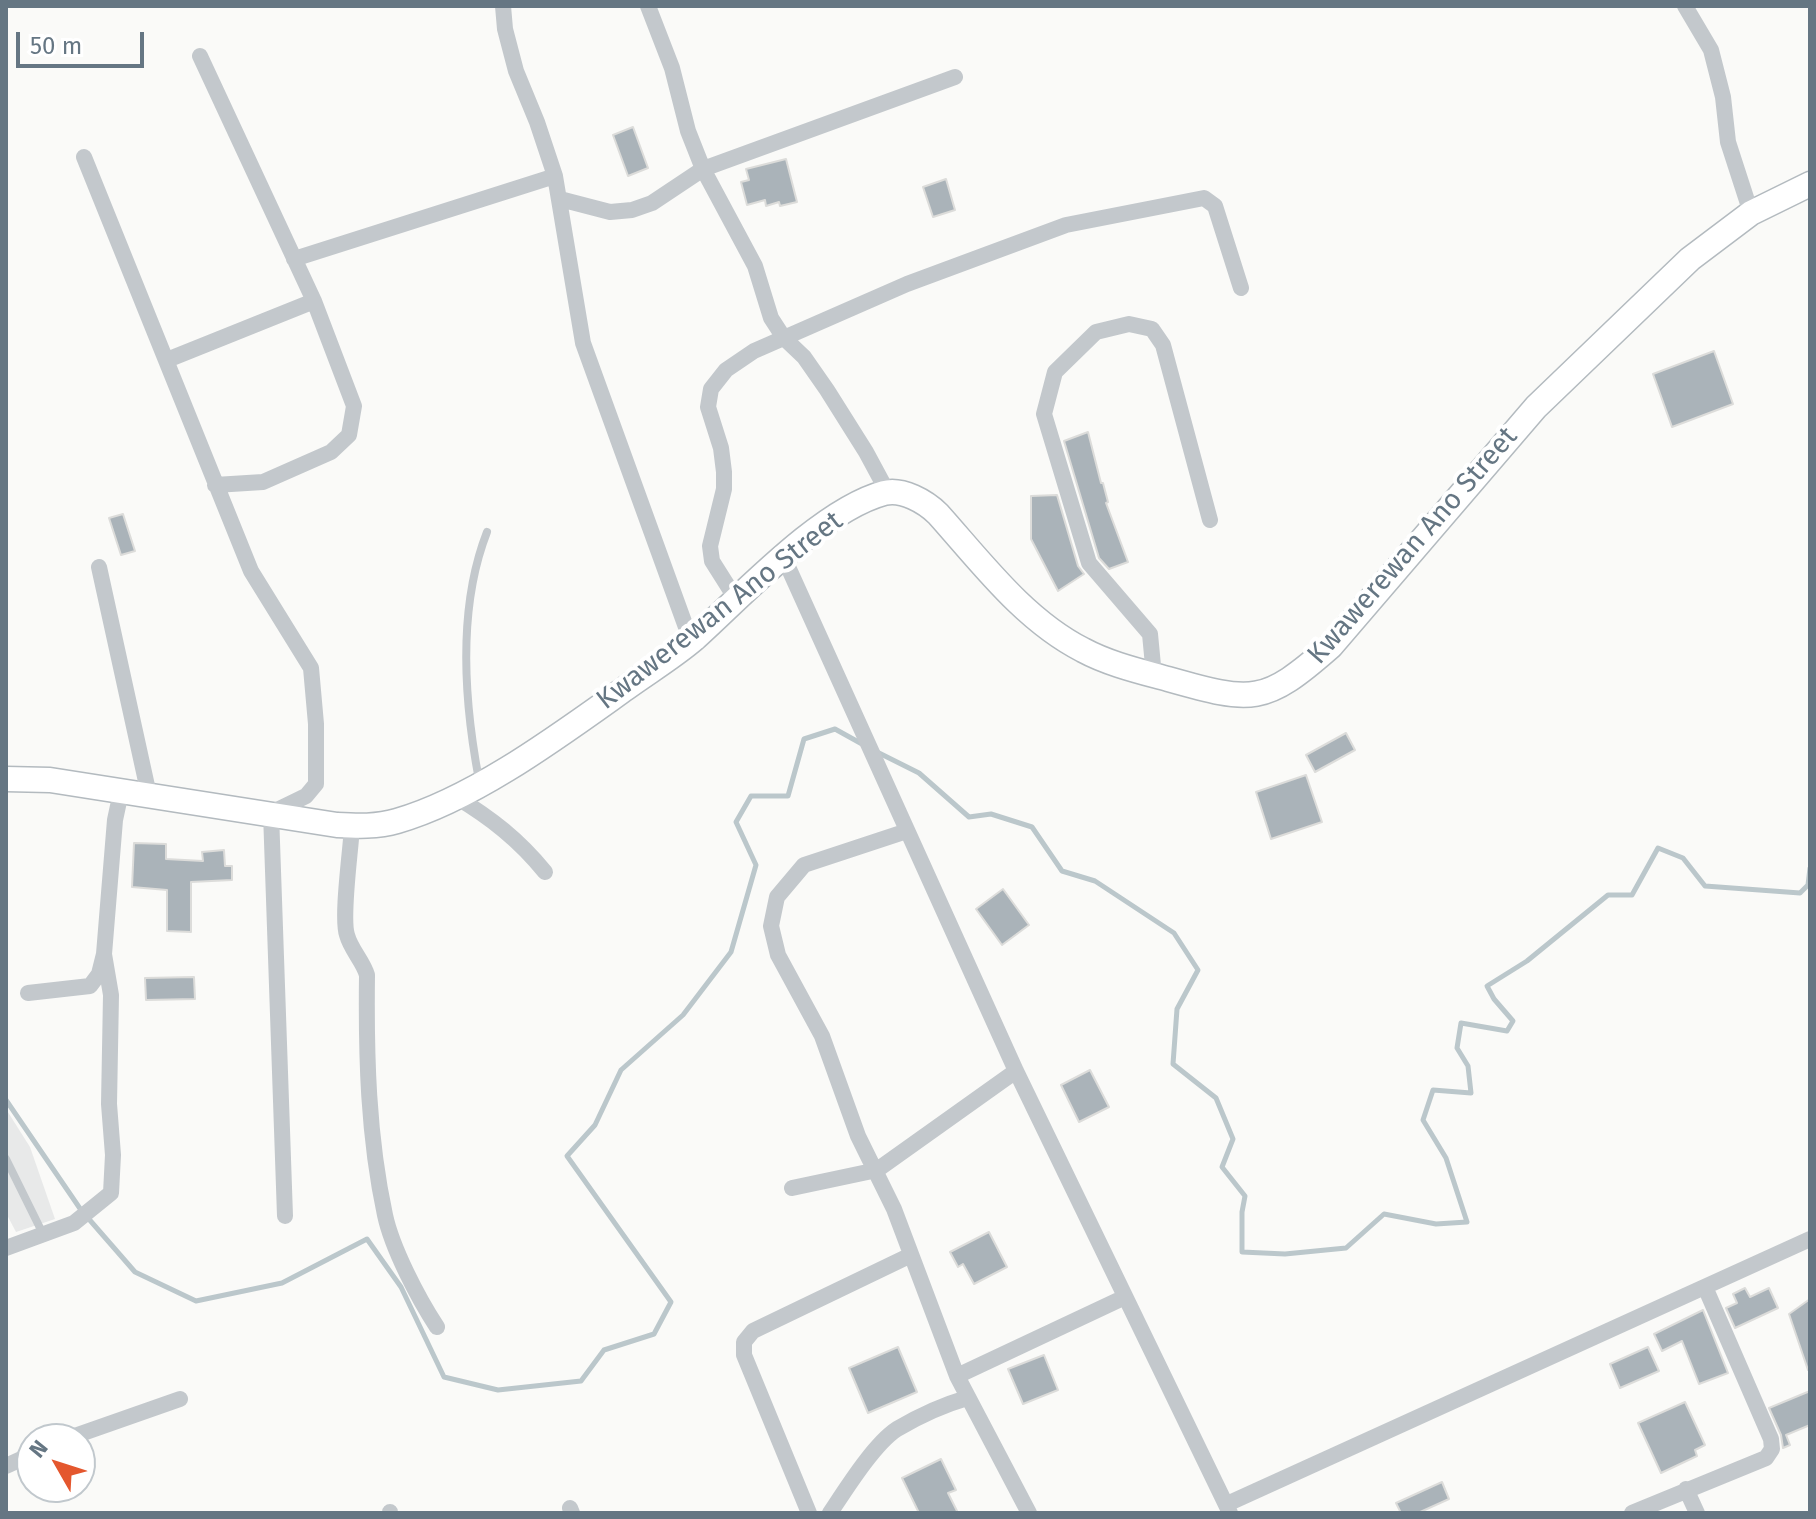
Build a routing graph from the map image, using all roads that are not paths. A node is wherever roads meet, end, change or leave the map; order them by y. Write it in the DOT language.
graph roads {
  1 [pos="503,6"];
  2 [pos="648,6"];
  3 [pos="1685,6"];
  4 [pos="200,56"];
  5 [pos="955,77"];
  6 [pos="84,157"];
  7 [pos="703,169"];
  8 [pos="555,176"];
  9 [pos="1810,184"];
  10 [pos="560,199"];
  11 [pos="1751,213"];
  12 [pos="294,259"];
  13 [pos="1241,288"];
  14 [pos="314,301"];
  15 [pos="784,338"];
  16 [pos="167,360"];
  17 [pos="215,485"];
  18 [pos="887,491"];
  19 [pos="1210,520"];
  20 [pos="487,532"];
  21 [pos="784,558"];
  22 [pos="99,567"];
  23 [pos="736,599"];
  24 [pos="691,641"];
  25 [pos="1154,676"];
  26 [pos="6,779"];
  27 [pos="480,785"];
  28 [pos="121,792"];
  29 [pos="149,795"];
  30 [pos="456,797"];
  31 [pos="271,813"];
  32 [pos="352,826"];
  33 [pos="907,831"];
  34 [pos="545,872"];
  35 [pos="104,954"];
  36 [pos="28,993"];
  37 [pos="1016,1071"];
  38 [pos="6,1159"];
  39 [pos="877,1170"];
  40 [pos="792,1188"];
  41 [pos="285,1216"];
  42 [pos="43,1234"];
  43 [pos="1810,1239"];
  44 [pos="6,1248"];
  45 [pos="911,1255"];
  46 [pos="1705,1287"];
  47 [pos="1125,1297"];
  48 [pos="437,1327"];
  49 [pos="957,1376"];
  50 [pos="967,1398"];
  51 [pos="180,1399"];
  52 [pos="96,1428"];
  53 [pos="1686,1489"];
  54 [pos="1229,1508"];
  55 [pos="809,1513"];
  56 [pos="830,1513"];
  57 [pos="1029,1513"];
  58 [pos="1632,1513"];
  59 [pos="1697,1513"];
  1 -- 8 [label="street"];
  2 -- 7 [label="street"];
  3 -- 11 [label="street"];
  4 -- 12 [label="street"];
  5 -- 7 [label="street"];
  6 -- 16 [label="street"];
  7 -- 10 [label="street"];
  7 -- 15 [label="street"];
  8 -- 10 [label="street"];
  8 -- 12 [label="street"];
  9 -- 11 [label="street, Kwawerewan Ano Street"];
  10 -- 24 [label="street"];
  11 -- 25 [label="street, Kwawerewan Ano Street"];
  12 -- 14 [label="street"];
  13 -- 15 [label="street"];
  14 -- 16 [label="street"];
  14 -- 17 [label="street"];
  15 -- 18 [label="street"];
  15 -- 23 [label="street"];
  16 -- 17 [label="street"];
  17 -- 31 [label="street"];
  18 -- 21 [label="street, Kwawerewan Ano Street"];
  18 -- 25 [label="street, Kwawerewan Ano Street"];
  19 -- 25 [label="street"];
  20 -- 27 [label="lane"];
  21 -- 23 [label="street, Kwawerewan Ano Street"];
  21 -- 33 [label="street"];
  22 -- 29 [label="street"];
  23 -- 24 [label="street, Kwawerewan Ano Street"];
  24 -- 27 [label="street, Kwawerewan Ano Street"];
  26 -- 28 [label="street, Kwawerewan Ano Street"];
  27 -- 30 [label="street, Kwawerewan Ano Street"];
  28 -- 29 [label="street, Kwawerewan Ano Street"];
  28 -- 35 [label="street"];
  29 -- 31 [label="street, Kwawerewan Ano Street"];
  30 -- 32 [label="street, Kwawerewan Ano Street"];
  30 -- 34 [label="street"];
  31 -- 32 [label="street, Kwawerewan Ano Street"];
  31 -- 41 [label="street"];
  32 -- 48 [label="street"];
  33 -- 37 [label="street"];
  33 -- 39 [label="street"];
  35 -- 36 [label="street"];
  35 -- 42 [label="street"];
  37 -- 39 [label="street"];
  37 -- 47 [label="street"];
  38 -- 42 [label="lane"];
  39 -- 40 [label="street"];
  39 -- 45 [label="street"];
  42 -- 44 [label="street"];
  43 -- 46 [label="street"];
  45 -- 49 [label="street"];
  45 -- 55 [label="street"];
  46 -- 53 [label="street"];
  46 -- 54 [label="street"];
  47 -- 49 [label="street"];
  47 -- 54 [label="street"];
  49 -- 50 [label="street"];
  50 -- 56 [label="street"];
  50 -- 57 [label="street"];
  51 -- 52 [label="street"];
  53 -- 58 [label="street"];
  53 -- 59 [label="street"];
}
